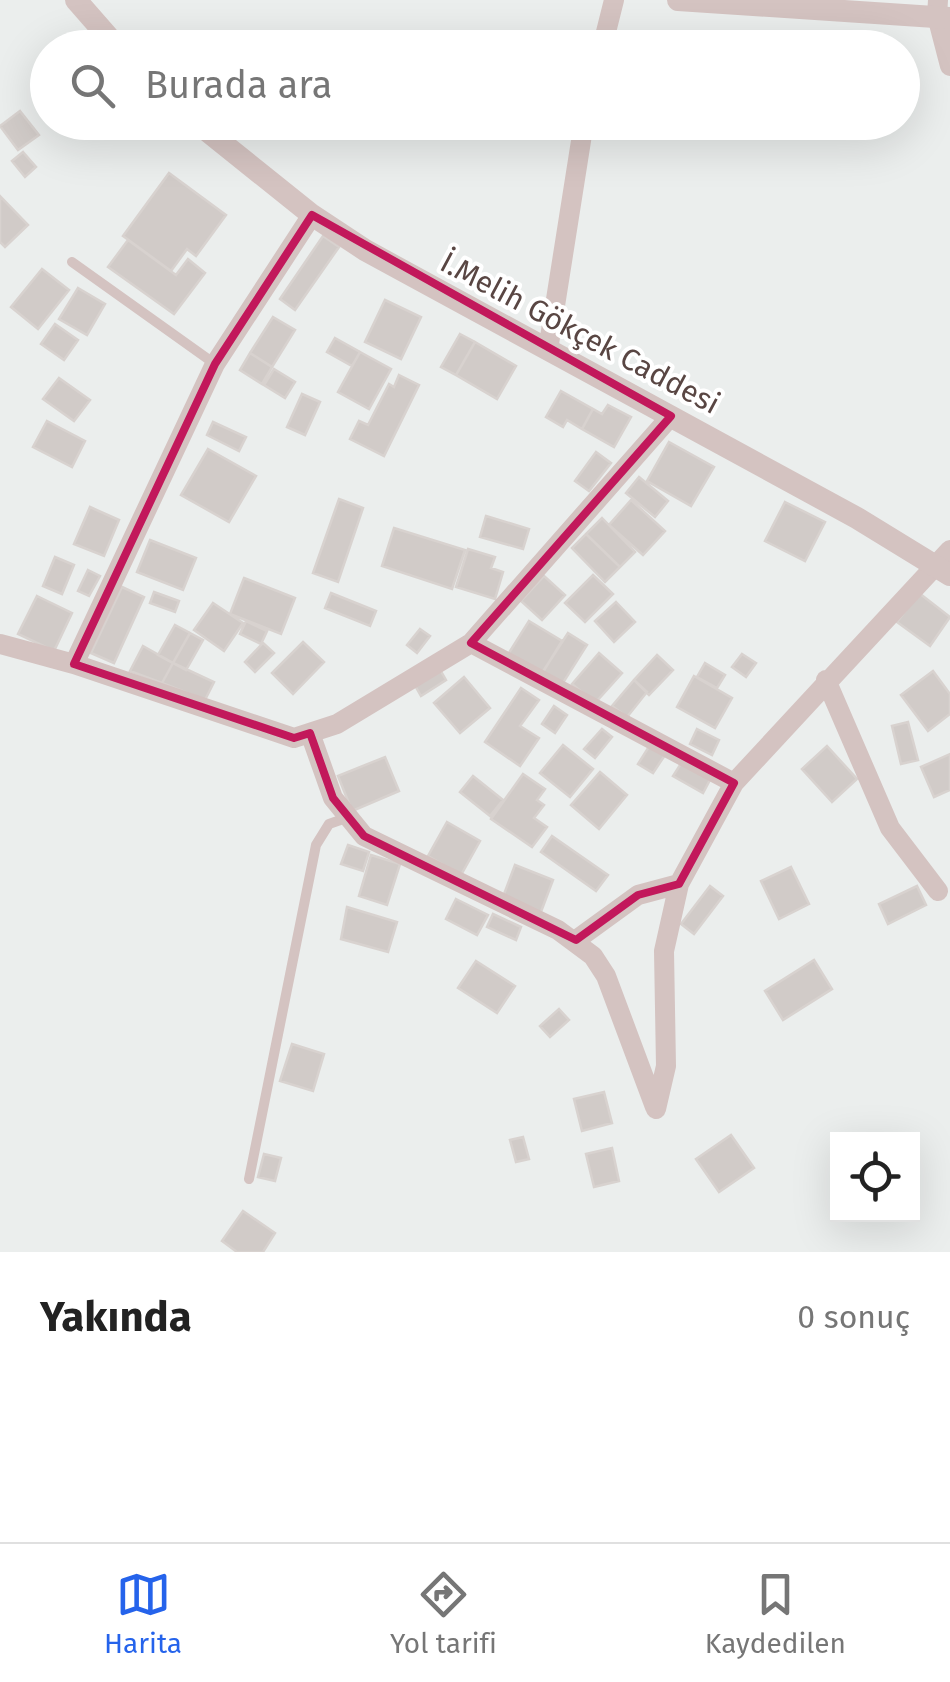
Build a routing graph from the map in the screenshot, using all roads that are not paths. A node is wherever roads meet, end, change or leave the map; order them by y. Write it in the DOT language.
graph roads {
  1 [pos="76,0"];
  2 [pos="614,0"];
  3 [pos="678,0"];
  4 [pos="942,11"];
  5 [pos="102,30"];
  6 [pos="606,30"];
  7 [pos="950,66"];
  8 [pos="218,140"];
  9 [pos="581,140"];
  10 [pos="312,215"];
  11 [pos="72,262"];
  12 [pos="548,350"];
  13 [pos="214,364"];
  14 [pos="671,416"];
  15 [pos="944,563"];
  16 [pos="471,643"];
  17 [pos="0,644"];
  18 [pos="74,664"];
  19 [pos="826,680"];
  20 [pos="310,733"];
  21 [pos="734,783"];
  22 [pos="346,818"];
  23 [pos="680,884"];
  24 [pos="938,892"];
  25 [pos="576,940"];
  26 [pos="249,1178"];
  1 -- 5 [label="street"];
  2 -- 6 [label="street"];
  3 -- 4 [label="street"];
  4 -- 7 [label="street"];
  8 -- 10 [label="street, İ.Melih Gökçek Caddesi"];
  9 -- 12 [label="street"];
  10 -- 12 [label="street, İ.Melih Gökçek Caddesi"];
  10 -- 13 [label="street"];
  11 -- 13 [label="lane"];
  12 -- 14 [label="street, İ.Melih Gökçek Caddesi"];
  13 -- 18 [label="street"];
  14 -- 15 [label="street, İ.Melih Gökçek Caddesi"];
  14 -- 16 [label="street"];
  15 -- 19 [label="street"];
  16 -- 20 [label="street"];
  16 -- 21 [label="street"];
  17 -- 18 [label="street"];
  18 -- 20 [label="street"];
  19 -- 21 [label="street"];
  19 -- 24 [label="street"];
  20 -- 22 [label="street"];
  21 -- 23 [label="street"];
  22 -- 25 [label="street"];
  22 -- 26 [label="lane"];
  23 -- 25 [label="street"];
  23 -- 25 [label="street"];
}
